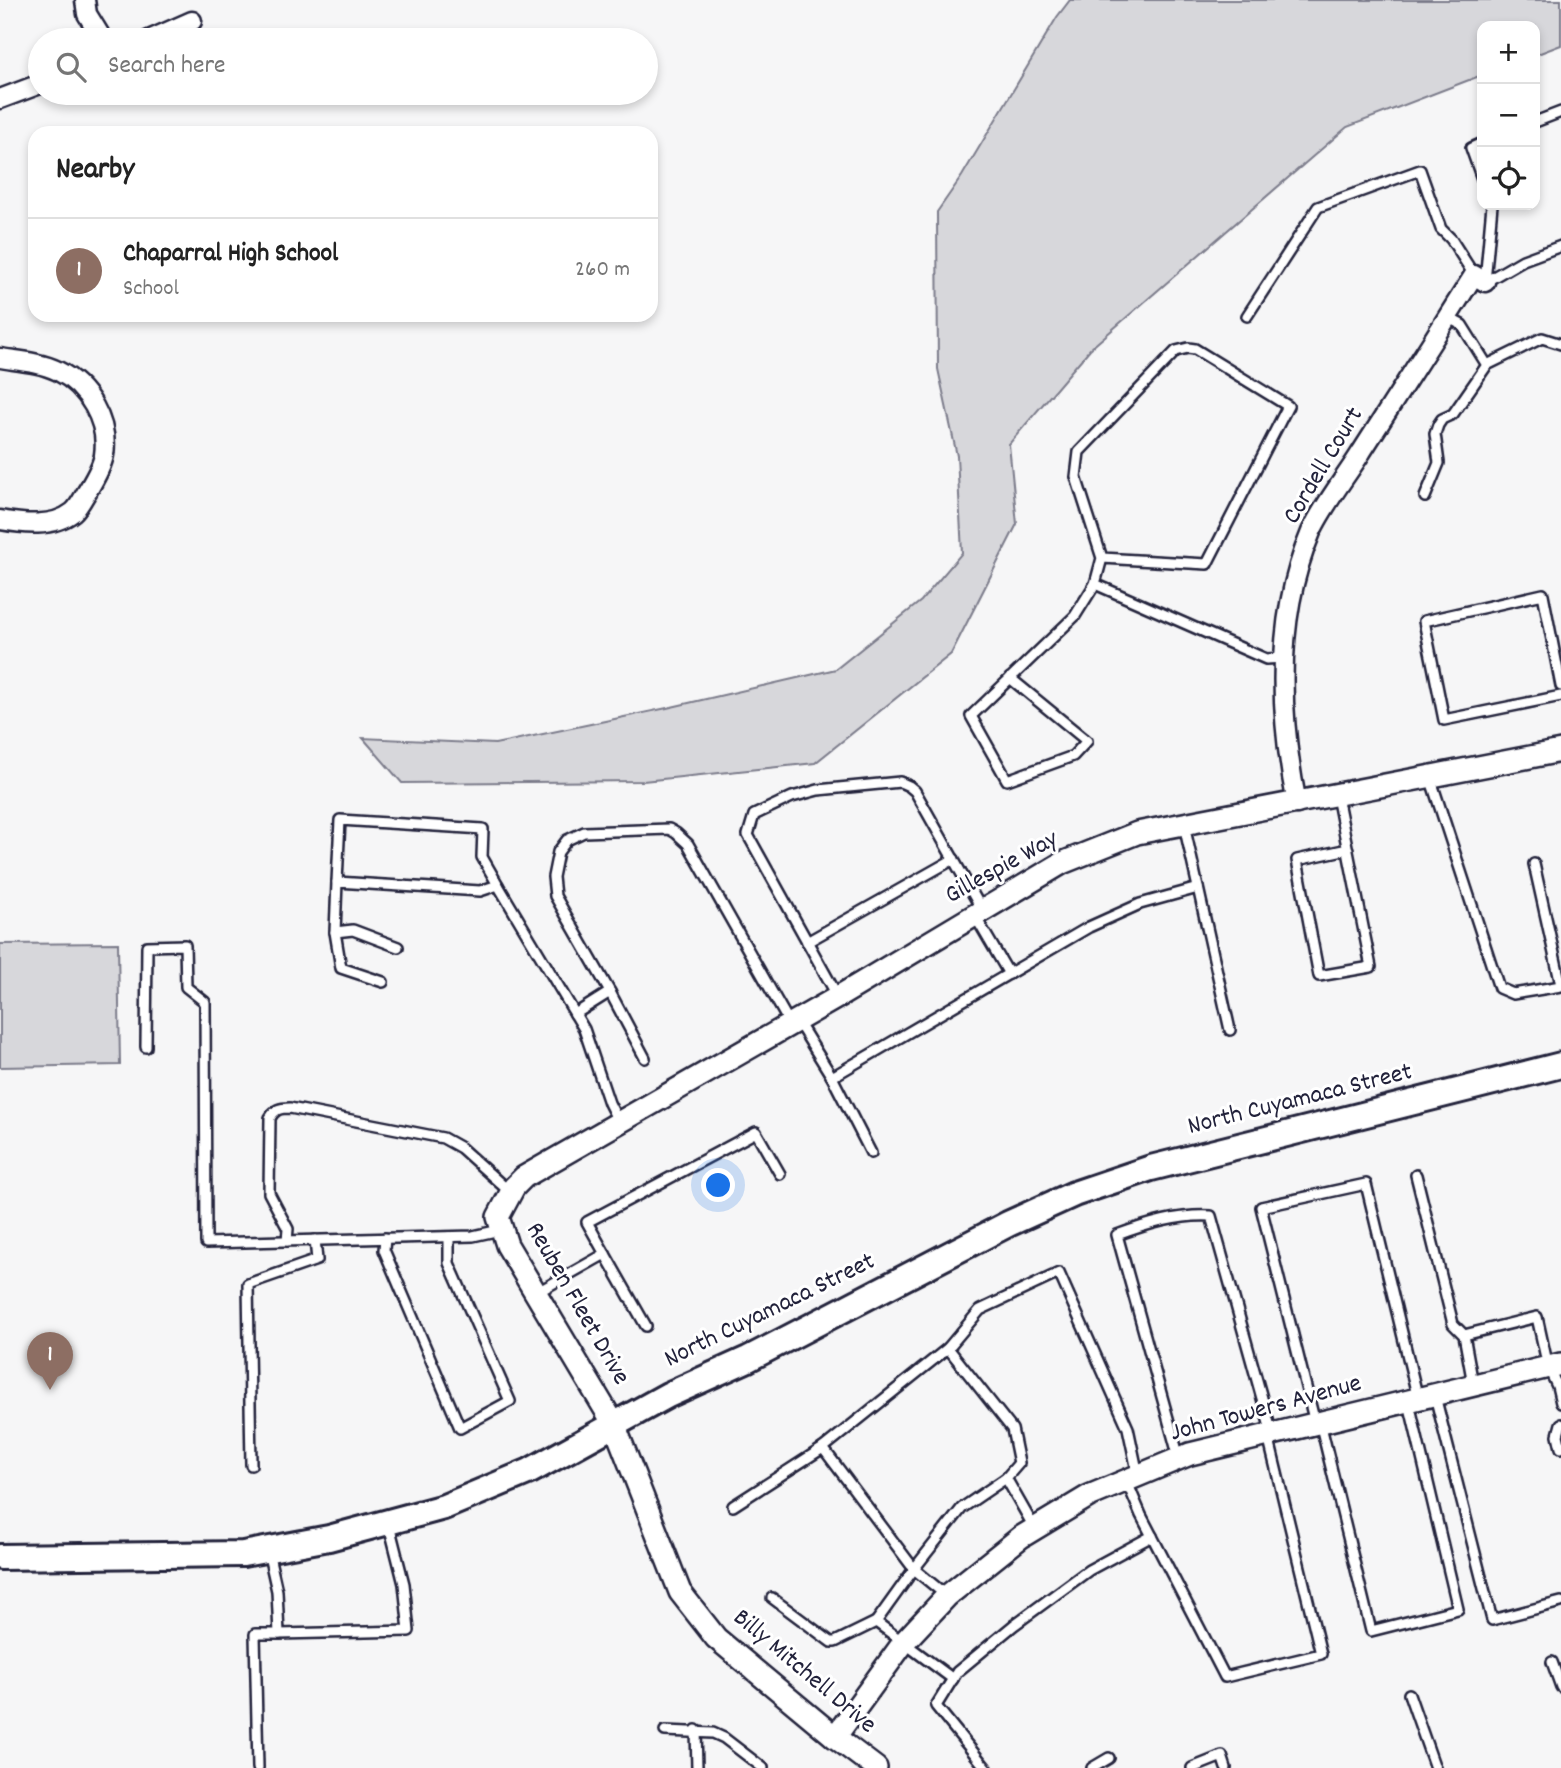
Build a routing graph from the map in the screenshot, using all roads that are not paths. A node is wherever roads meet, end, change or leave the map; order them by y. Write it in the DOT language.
graph roads {
  1 [pos="85,0"];
  2 [pos="192,21"];
  3 [pos="96,28"];
  4 [pos="176,28"];
  5 [pos="28,88"];
  6 [pos="0,99"];
  7 [pos="1561,112"];
  8 [pos="1540,120"];
  9 [pos="1477,145"];
  10 [pos="1477,165"];
  11 [pos="1491,210"];
  12 [pos="1560,249"];
  13 [pos="1480,279"];
  14 [pos="1247,316"];
  15 [pos="1447,317"];
  16 [pos="1561,344"];
  17 [pos="0,358"];
  18 [pos="1487,365"];
  19 [pos="1425,497"];
  20 [pos="0,520"];
  21 [pos="1102,558"];
  22 [pos="1095,584"];
  23 [pos="1284,658"];
  24 [pos="1010,678"];
  25 [pos="1561,686"];
  26 [pos="1561,696"];
  27 [pos="1561,751"];
  28 [pos="1430,777"];
  29 [pos="1337,796"];
  30 [pos="1297,804"];
  31 [pos="1184,825"];
  32 [pos="1348,849"];
  33 [pos="954,859"];
  34 [pos="1534,864"];
  35 [pos="337,881"];
  36 [pos="498,886"];
  37 [pos="1198,888"];
  38 [pos="978,912"];
  39 [pos="335,932"];
  40 [pos="807,942"];
  41 [pos="398,947"];
  42 [pos="1009,974"];
  43 [pos="383,982"];
  44 [pos="1561,985"];
  45 [pos="610,992"];
  46 [pos="838,997"];
  47 [pos="575,1014"];
  48 [pos="794,1022"];
  49 [pos="1230,1030"];
  50 [pos="146,1048"];
  51 [pos="645,1058"];
  52 [pos="1561,1065"];
  53 [pos="832,1077"];
  54 [pos="619,1123"];
  55 [pos="872,1153"];
  56 [pos="779,1174"];
  57 [pos="1416,1175"];
  58 [pos="518,1185"];
  59 [pos="502,1230"];
  60 [pos="449,1237"];
  61 [pos="385,1238"];
  62 [pos="315,1240"];
  63 [pos="287,1241"];
  64 [pos="605,1254"];
  65 [pos="536,1293"];
  66 [pos="646,1326"];
  67 [pos="1464,1335"];
  68 [pos="948,1348"];
  69 [pos="1555,1366"];
  70 [pos="1474,1385"];
  71 [pos="1420,1398"];
  72 [pos="1561,1403"];
  73 [pos="1318,1423"];
  74 [pos="614,1424"];
  75 [pos="1561,1424"];
  76 [pos="1269,1435"];
  77 [pos="823,1448"];
  78 [pos="1561,1448"];
  79 [pos="1179,1458"];
  80 [pos="251,1465"];
  81 [pos="1006,1478"];
  82 [pos="1132,1478"];
  83 [pos="733,1506"];
  84 [pos="388,1522"];
  85 [pos="1035,1529"];
  86 [pos="1152,1536"];
  87 [pos="268,1549"];
  88 [pos="0,1557"];
  89 [pos="914,1569"];
  90 [pos="947,1595"];
  91 [pos="772,1598"];
  92 [pos="1561,1602"];
  93 [pos="876,1622"];
  94 [pos="279,1633"];
  95 [pos="904,1642"];
  96 [pos="1552,1662"];
  97 [pos="953,1679"];
  98 [pos="1561,1687"];
  99 [pos="1409,1695"];
  100 [pos="696,1730"];
  101 [pos="666,1731"];
  102 [pos="835,1737"];
  103 [pos="1109,1758"];
  104 [pos="258,1768"];
  105 [pos="697,1768"];
  106 [pos="763,1768"];
  107 [pos="876,1768"];
  108 [pos="986,1768"];
  109 [pos="1092,1768"];
  110 [pos="1192,1768"];
  111 [pos="1226,1768"];
  112 [pos="1434,1768"];
  1 -- 3 [label="street"];
  2 -- 4 [label="street"];
  5 -- 6 [label="street"];
  7 -- 8 [label="lane"];
  9 -- 10 [label="lane"];
  11 -- 13 [label="lane"];
  12 -- 13 [label="lane"];
  13 -- 14 [label="lane"];
  13 -- 15 [label="street, Cordell Court"];
  15 -- 18 [label="lane"];
  15 -- 23 [label="street, Cordell Court"];
  16 -- 18 [label="lane"];
  17 -- 20 [label="street"];
  18 -- 19 [label="lane"];
  21 -- 21 [label="lane"];
  21 -- 22 [label="lane"];
  22 -- 23 [label="lane"];
  22 -- 24 [label="lane"];
  23 -- 30 [label="street, Cordell Court"];
  24 -- 24 [label="lane"];
  25 -- 26 [label="lane"];
  27 -- 28 [label="street, Gillespie Way"];
  28 -- 29 [label="street, Gillespie Way"];
  28 -- 44 [label="lane"];
  29 -- 30 [label="street, Gillespie Way"];
  29 -- 32 [label="lane"];
  30 -- 31 [label="street, Gillespie Way"];
  31 -- 37 [label="lane"];
  31 -- 38 [label="street, Gillespie Way"];
  32 -- 32 [label="lane"];
  33 -- 38 [label="lane"];
  33 -- 40 [label="lane"];
  33 -- 40 [label="lane"];
  34 -- 44 [label="lane"];
  35 -- 36 [label="lane"];
  35 -- 36 [label="lane"];
  35 -- 39 [label="lane"];
  36 -- 47 [label="lane"];
  37 -- 42 [label="lane"];
  37 -- 49 [label="lane"];
  38 -- 42 [label="lane"];
  38 -- 46 [label="street, Gillespie Way"];
  39 -- 41 [label="lane"];
  39 -- 43 [label="lane"];
  40 -- 46 [label="lane"];
  42 -- 53 [label="lane"];
  45 -- 47 [label="lane"];
  45 -- 48 [label="lane"];
  45 -- 51 [label="lane"];
  46 -- 48 [label="street, Gillespie Way"];
  47 -- 54 [label="lane"];
  48 -- 53 [label="lane"];
  48 -- 54 [label="street, Gillespie Way"];
  50 -- 63 [label="lane"];
  52 -- 74 [label="main road, North Cuyamaca Street"];
  53 -- 55 [label="lane"];
  54 -- 58 [label="street, Gillespie Way"];
  56 -- 64 [label="lane"];
  57 -- 67 [label="lane"];
  58 -- 59 [label="street, Reuben Fleet Drive"];
  58 -- 63 [label="lane"];
  59 -- 60 [label="lane"];
  59 -- 65 [label="street, Reuben Fleet Drive"];
  60 -- 61 [label="lane"];
  60 -- 61 [label="lane"];
  61 -- 62 [label="lane"];
  62 -- 63 [label="lane"];
  62 -- 80 [label="lane"];
  64 -- 65 [label="lane"];
  64 -- 66 [label="lane"];
  65 -- 74 [label="street, Reuben Fleet Drive"];
  67 -- 69 [label="lane"];
  67 -- 70 [label="lane"];
  68 -- 77 [label="lane"];
  68 -- 81 [label="lane"];
  68 -- 82 [label="lane"];
  69 -- 70 [label="street, John Towers Avenue"];
  69 -- 72 [label="lane"];
  70 -- 71 [label="street, John Towers Avenue"];
  71 -- 73 [label="street, John Towers Avenue"];
  71 -- 73 [label="lane"];
  71 -- 73 [label="lane"];
  71 -- 92 [label="lane"];
  73 -- 76 [label="street, John Towers Avenue"];
  74 -- 84 [label="main road, North Cuyamaca Street"];
  74 -- 102 [label="street, Billy Mitchell Drive"];
  75 -- 78 [label="lane"];
  76 -- 79 [label="street, John Towers Avenue"];
  76 -- 79 [label="lane"];
  76 -- 86 [label="lane"];
  77 -- 83 [label="lane"];
  77 -- 89 [label="lane"];
  79 -- 82 [label="street, John Towers Avenue"];
  81 -- 85 [label="lane"];
  81 -- 89 [label="lane"];
  82 -- 85 [label="street, John Towers Avenue"];
  82 -- 86 [label="lane"];
  84 -- 87 [label="main road, North Cuyamaca Street"];
  84 -- 94 [label="lane"];
  85 -- 90 [label="street, John Towers Avenue"];
  86 -- 97 [label="lane"];
  87 -- 88 [label="main road, North Cuyamaca Street"];
  87 -- 94 [label="lane"];
  89 -- 90 [label="lane"];
  89 -- 93 [label="lane"];
  90 -- 95 [label="street, John Towers Avenue"];
  91 -- 93 [label="lane"];
  93 -- 95 [label="lane"];
  94 -- 104 [label="lane"];
  95 -- 97 [label="lane"];
  95 -- 102 [label="street, John Towers Avenue"];
  96 -- 98 [label="lane"];
  97 -- 108 [label="lane"];
  99 -- 112 [label="lane"];
  100 -- 101 [label="lane"];
  100 -- 105 [label="lane"];
  100 -- 106 [label="lane"];
  102 -- 107 [label="street, Billy Mitchell Drive"];
  103 -- 109 [label="lane"];
  110 -- 111 [label="lane"];
}
